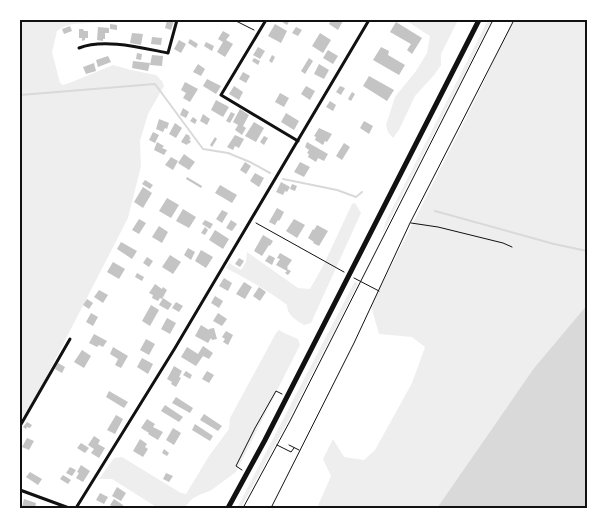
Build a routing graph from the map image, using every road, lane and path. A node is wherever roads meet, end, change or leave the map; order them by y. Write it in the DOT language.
graph roads {
  1 [pos="177,20"];
  2 [pos="234,20"];
  3 [pos="266,20"];
  4 [pos="369,20"];
  5 [pos="479,20"];
  6 [pos="494,20"];
  7 [pos="514,20"];
  8 [pos="258,33"];
  9 [pos="79,48"];
  10 [pos="298,141"];
  11 [pos="251,220"];
  12 [pos="410,223"];
  13 [pos="512,247"];
  14 [pos="320,260"];
  15 [pos="70,339"];
  16 [pos="288,396"];
  17 [pos="20,426"];
  18 [pos="277,445"];
  19 [pos="289,445"];
  20 [pos="294,448"];
  21 [pos="300,451"];
  22 [pos="247,473"];
  23 [pos="20,490"];
  24 [pos="69,508"];
  25 [pos="76,508"];
  26 [pos="228,508"];
  27 [pos="243,508"];
  28 [pos="271,508"];
  1 -- 9 [label="street"];
  2 -- 8 [label="path"];
  3 -- 8 [label="street"];
  4 -- 10 [label="street"];
  5 -- 16 [label="main road"];
  6 -- 18 [label="path"];
  7 -- 12 [label="path"];
  8 -- 10 [label="street"];
  10 -- 11 [label="street"];
  11 -- 14 [label="path"];
  11 -- 25 [label="street"];
  12 -- 13 [label="path"];
  12 -- 21 [label="path"];
  15 -- 17 [label="street"];
  16 -- 22 [label="main road"];
  16 -- 22 [label="path"];
  18 -- 20 [label="path"];
  18 -- 27 [label="path"];
  19 -- 20 [label="path"];
  20 -- 21 [label="path"];
  21 -- 28 [label="path"];
  22 -- 26 [label="main road"];
  23 -- 24 [label="street"];
}
